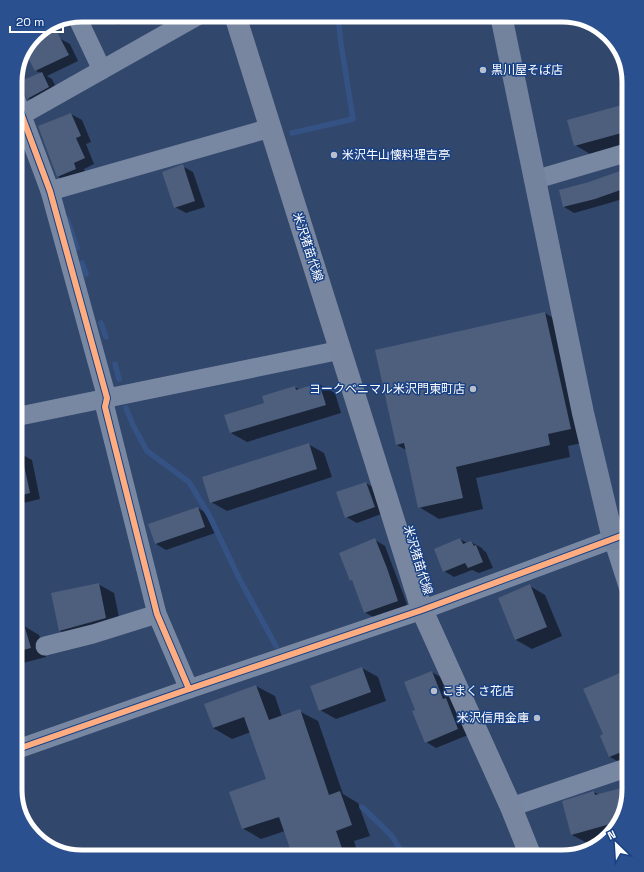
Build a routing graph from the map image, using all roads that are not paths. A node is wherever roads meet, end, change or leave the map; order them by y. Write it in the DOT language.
graph roads {
  1 [pos="79,22"];
  2 [pos="187,22"];
  3 [pos="237,22"];
  4 [pos="502,22"];
  5 [pos="102,70"];
  6 [pos="22,115"];
  7 [pos="22,126"];
  8 [pos="270,128"];
  9 [pos="622,154"];
  10 [pos="534,180"];
  11 [pos="50,191"];
  12 [pos="341,350"];
  13 [pos="107,398"];
  14 [pos="22,416"];
  15 [pos="621,536"];
  16 [pos="422,610"];
  17 [pos="157,614"];
  18 [pos="45,646"];
  19 [pos="189,689"];
  20 [pos="22,748"];
  21 [pos="622,769"];
  22 [pos="510,807"];
  23 [pos="528,850"];
  1 -- 5 [label="street"];
  2 -- 5 [label="street"];
  3 -- 8 [label="main road, 米沢猪苗代線"];
  4 -- 10 [label="street"];
  5 -- 6 [label="street"];
  7 -- 11 [label="street"];
  8 -- 11 [label="street"];
  8 -- 12 [label="main road, 米沢猪苗代線"];
  9 -- 10 [label="street"];
  10 -- 15 [label="street"];
  11 -- 13 [label="street"];
  12 -- 13 [label="street"];
  12 -- 16 [label="main road, 米沢猪苗代線"];
  13 -- 14 [label="street"];
  13 -- 17 [label="street"];
  15 -- 16 [label="street"];
  16 -- 19 [label="street"];
  16 -- 22 [label="main road, 米沢猪苗代線"];
  17 -- 18 [label="street"];
  17 -- 19 [label="street"];
  19 -- 20 [label="street"];
  21 -- 22 [label="street"];
  22 -- 23 [label="main road, 米沢猪苗代線"];
}
